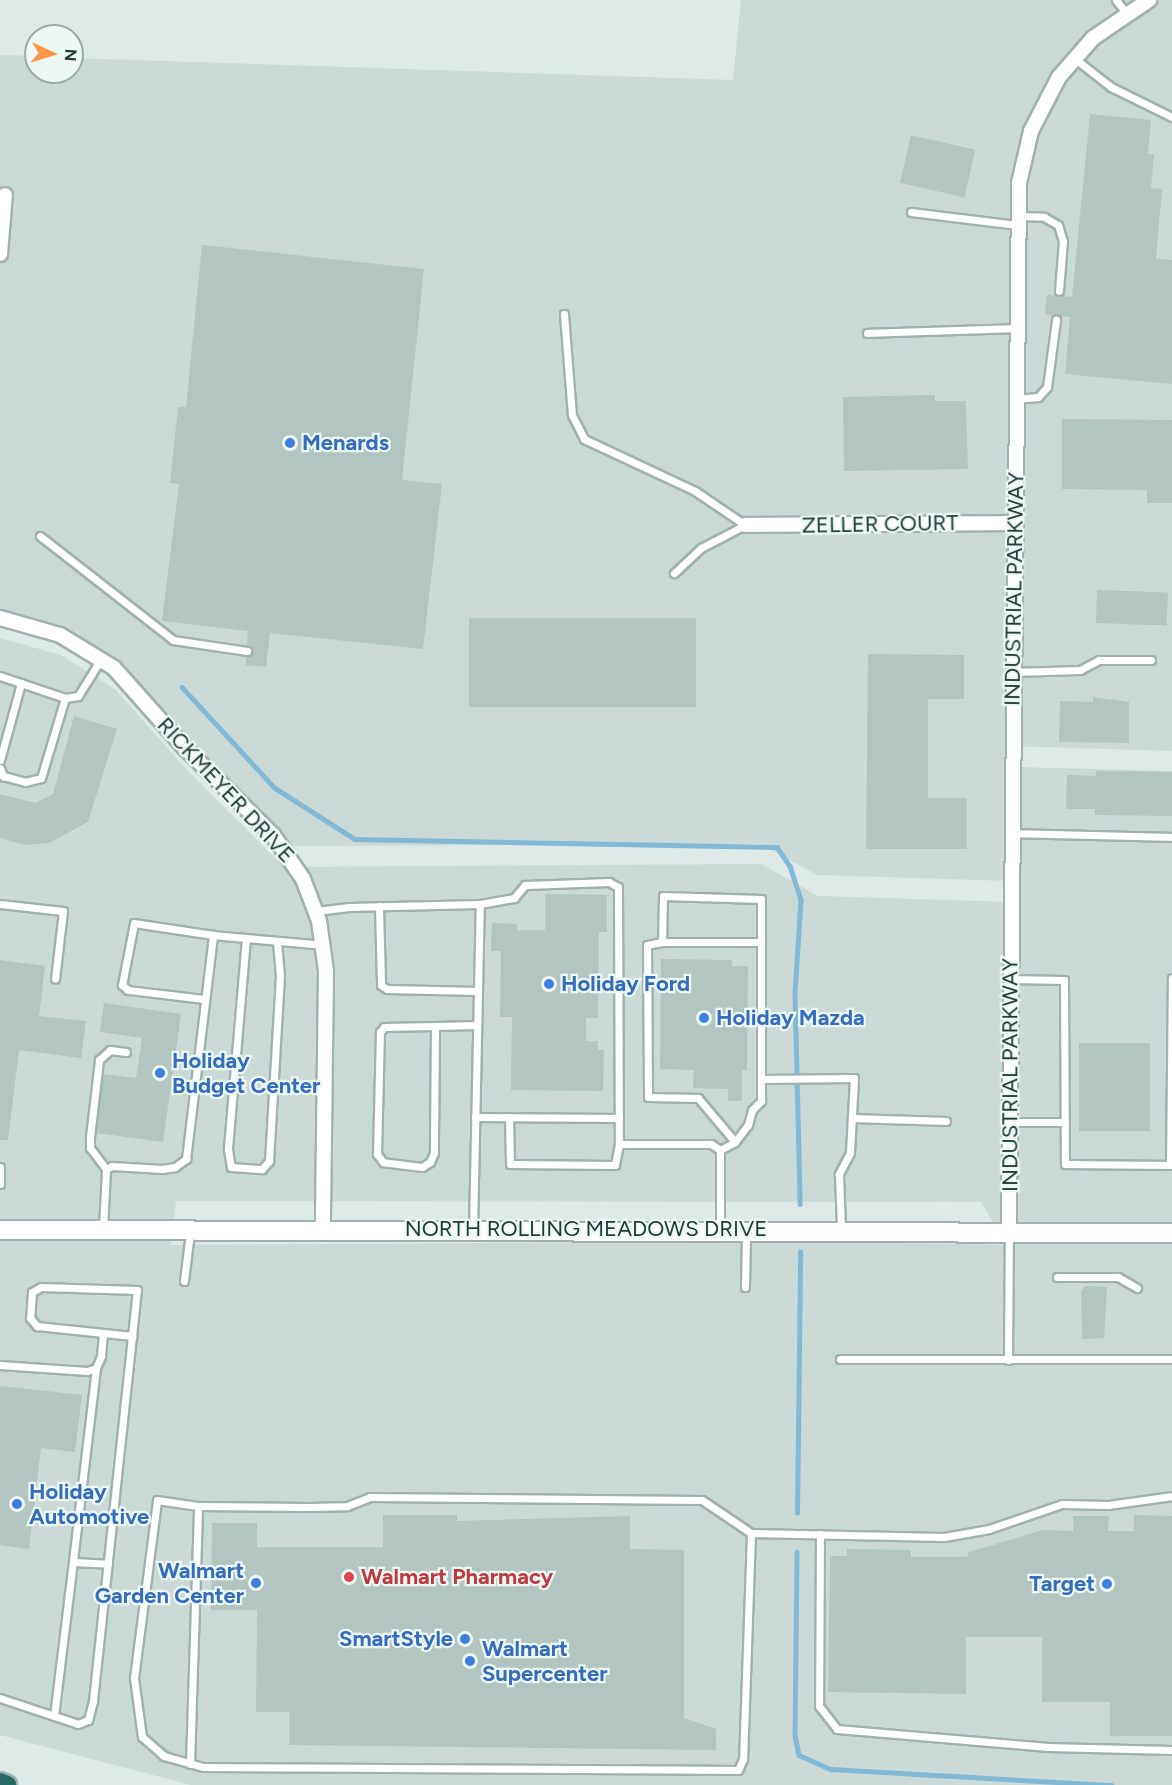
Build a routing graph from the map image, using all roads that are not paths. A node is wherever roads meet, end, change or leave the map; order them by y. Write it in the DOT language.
graph roads {
  1 [pos="1116,0"];
  2 [pos="1149,0"];
  3 [pos="1126,13"];
  4 [pos="1074,58"];
  5 [pos="1172,117"];
  6 [pos="5,195"];
  7 [pos="911,212"];
  8 [pos="1017,220"];
  9 [pos="0,254"];
  10 [pos="1059,291"];
  11 [pos="564,314"];
  12 [pos="1056,320"];
  13 [pos="1016,328"];
  14 [pos="867,333"];
  15 [pos="1015,399"];
  16 [pos="1014,523"];
  17 [pos="745,525"];
  18 [pos="40,536"];
  19 [pos="674,573"];
  20 [pos="0,618"];
  21 [pos="247,651"];
  22 [pos="101,658"];
  23 [pos="1151,660"];
  24 [pos="1013,672"];
  25 [pos="0,676"];
  26 [pos="21,683"];
  27 [pos="65,698"];
  28 [pos="0,760"];
  29 [pos="0,768"];
  30 [pos="1011,833"];
  31 [pos="1172,837"];
  32 [pos="0,903"];
  33 [pos="480,904"];
  34 [pos="379,906"];
  35 [pos="316,911"];
  36 [pos="213,935"];
  37 [pos="246,938"];
  38 [pos="277,940"];
  39 [pos="662,942"];
  40 [pos="761,942"];
  41 [pos="324,945"];
  42 [pos="1172,978"];
  43 [pos="1010,979"];
  44 [pos="55,980"];
  45 [pos="478,991"];
  46 [pos="204,999"];
  47 [pos="477,1025"];
  48 [pos="435,1026"];
  49 [pos="126,1052"];
  50 [pos="761,1079"];
  51 [pos="475,1117"];
  52 [pos="509,1117"];
  53 [pos="619,1118"];
  54 [pos="852,1118"];
  55 [pos="946,1121"];
  56 [pos="1010,1122"];
  57 [pos="1065,1122"];
  58 [pos="735,1142"];
  59 [pos="619,1144"];
  60 [pos="720,1150"];
  61 [pos="1171,1165"];
  62 [pos="0,1167"];
  63 [pos="106,1169"];
  64 [pos="0,1184"];
  65 [pos="103,1229"];
  66 [pos="323,1229"];
  67 [pos="473,1229"];
  68 [pos="841,1229"];
  69 [pos="0,1230"];
  70 [pos="191,1230"];
  71 [pos="1009,1230"];
  72 [pos="720,1231"];
  73 [pos="746,1231"];
  74 [pos="1172,1233"];
  75 [pos="1057,1277"];
  76 [pos="184,1281"];
  77 [pos="745,1287"];
  78 [pos="1137,1288"];
  79 [pos="103,1333"];
  80 [pos="132,1336"];
  81 [pos="840,1359"];
  82 [pos="1172,1359"];
  83 [pos="1008,1360"];
  84 [pos="0,1365"];
  85 [pos="96,1368"];
  86 [pos="1172,1496"];
  87 [pos="198,1506"];
  88 [pos="751,1533"];
  89 [pos="820,1534"];
  90 [pos="73,1562"];
  91 [pos="108,1564"];
  92 [pos="0,1698"];
  93 [pos="54,1716"];
  94 [pos="1172,1750"];
  95 [pos="190,1764"];
  96 [pos="0,1782"];
  97 [pos="7,1785"];
  1 -- 3 [label="lane"];
  2 -- 3 [label="street, INDUSTRIAL PARKWAY"];
  3 -- 4 [label="street, INDUSTRIAL PARKWAY"];
  4 -- 5 [label="lane"];
  4 -- 8 [label="street, INDUSTRIAL PARKWAY"];
  6 -- 9 [label="street"];
  7 -- 8 [label="lane"];
  8 -- 10 [label="lane"];
  8 -- 13 [label="street, INDUSTRIAL PARKWAY"];
  11 -- 17 [label="lane"];
  12 -- 15 [label="lane"];
  13 -- 14 [label="lane"];
  13 -- 15 [label="street, INDUSTRIAL PARKWAY"];
  15 -- 16 [label="street, INDUSTRIAL PARKWAY"];
  16 -- 17 [label="street, ZELLER COURT"];
  16 -- 24 [label="street, INDUSTRIAL PARKWAY"];
  17 -- 19 [label="lane"];
  18 -- 21 [label="lane"];
  20 -- 22 [label="street, RICKMEYER DRIVE"];
  22 -- 27 [label="lane"];
  22 -- 35 [label="street, RICKMEYER DRIVE"];
  23 -- 24 [label="lane"];
  24 -- 30 [label="street, INDUSTRIAL PARKWAY"];
  25 -- 26 [label="lane"];
  26 -- 27 [label="lane"];
  26 -- 28 [label="lane"];
  27 -- 29 [label="lane"];
  30 -- 31 [label="lane"];
  30 -- 43 [label="street, INDUSTRIAL PARKWAY"];
  32 -- 44 [label="lane"];
  33 -- 34 [label="lane"];
  33 -- 45 [label="lane"];
  33 -- 53 [label="lane"];
  34 -- 35 [label="lane"];
  34 -- 45 [label="lane"];
  35 -- 41 [label="street, RICKMEYER DRIVE"];
  36 -- 37 [label="lane"];
  36 -- 46 [label="lane"];
  36 -- 46 [label="lane"];
  37 -- 38 [label="lane"];
  37 -- 38 [label="lane"];
  38 -- 41 [label="lane"];
  39 -- 40 [label="lane"];
  39 -- 40 [label="lane"];
  39 -- 58 [label="lane"];
  40 -- 50 [label="lane"];
  41 -- 66 [label="street, RICKMEYER DRIVE"];
  42 -- 61 [label="lane"];
  43 -- 56 [label="street, INDUSTRIAL PARKWAY"];
  43 -- 57 [label="lane"];
  45 -- 47 [label="lane"];
  46 -- 63 [label="lane"];
  47 -- 48 [label="lane"];
  47 -- 51 [label="lane"];
  48 -- 48 [label="lane"];
  49 -- 63 [label="lane"];
  50 -- 54 [label="lane"];
  50 -- 58 [label="lane"];
  51 -- 52 [label="lane"];
  51 -- 67 [label="lane"];
  52 -- 53 [label="lane"];
  52 -- 59 [label="lane"];
  53 -- 59 [label="lane"];
  54 -- 55 [label="lane"];
  54 -- 68 [label="lane"];
  56 -- 57 [label="lane"];
  56 -- 71 [label="street, INDUSTRIAL PARKWAY"];
  57 -- 61 [label="lane"];
  58 -- 60 [label="lane"];
  59 -- 60 [label="lane"];
  60 -- 72 [label="lane"];
  62 -- 64 [label="lane"];
  63 -- 65 [label="lane"];
  65 -- 69 [label="main road, NORTH ROLLING MEADOWS DRIVE"];
  65 -- 70 [label="main road, NORTH ROLLING MEADOWS DRIVE"];
  66 -- 67 [label="main road, NORTH ROLLING MEADOWS DRIVE"];
  66 -- 70 [label="main road, NORTH ROLLING MEADOWS DRIVE"];
  67 -- 72 [label="main road, NORTH ROLLING MEADOWS DRIVE"];
  68 -- 71 [label="main road, NORTH ROLLING MEADOWS DRIVE"];
  68 -- 73 [label="main road, NORTH ROLLING MEADOWS DRIVE"];
  70 -- 76 [label="lane"];
  71 -- 74 [label="main road, NORTH ROLLING MEADOWS DRIVE"];
  71 -- 83 [label="lane"];
  72 -- 73 [label="main road, NORTH ROLLING MEADOWS DRIVE"];
  73 -- 77 [label="lane"];
  75 -- 78 [label="lane"];
  79 -- 80 [label="lane"];
  79 -- 80 [label="lane"];
  79 -- 85 [label="lane"];
  80 -- 91 [label="lane"];
  81 -- 83 [label="lane"];
  82 -- 83 [label="lane"];
  84 -- 85 [label="lane"];
  85 -- 90 [label="lane"];
  86 -- 89 [label="lane"];
  87 -- 88 [label="lane"];
  87 -- 95 [label="lane"];
  87 -- 95 [label="lane"];
  88 -- 89 [label="lane"];
  88 -- 95 [label="lane"];
  89 -- 94 [label="lane"];
  90 -- 91 [label="lane"];
  90 -- 93 [label="lane"];
  91 -- 93 [label="lane"];
  92 -- 93 [label="lane"];
  96 -- 97 [label="highway"];
}
